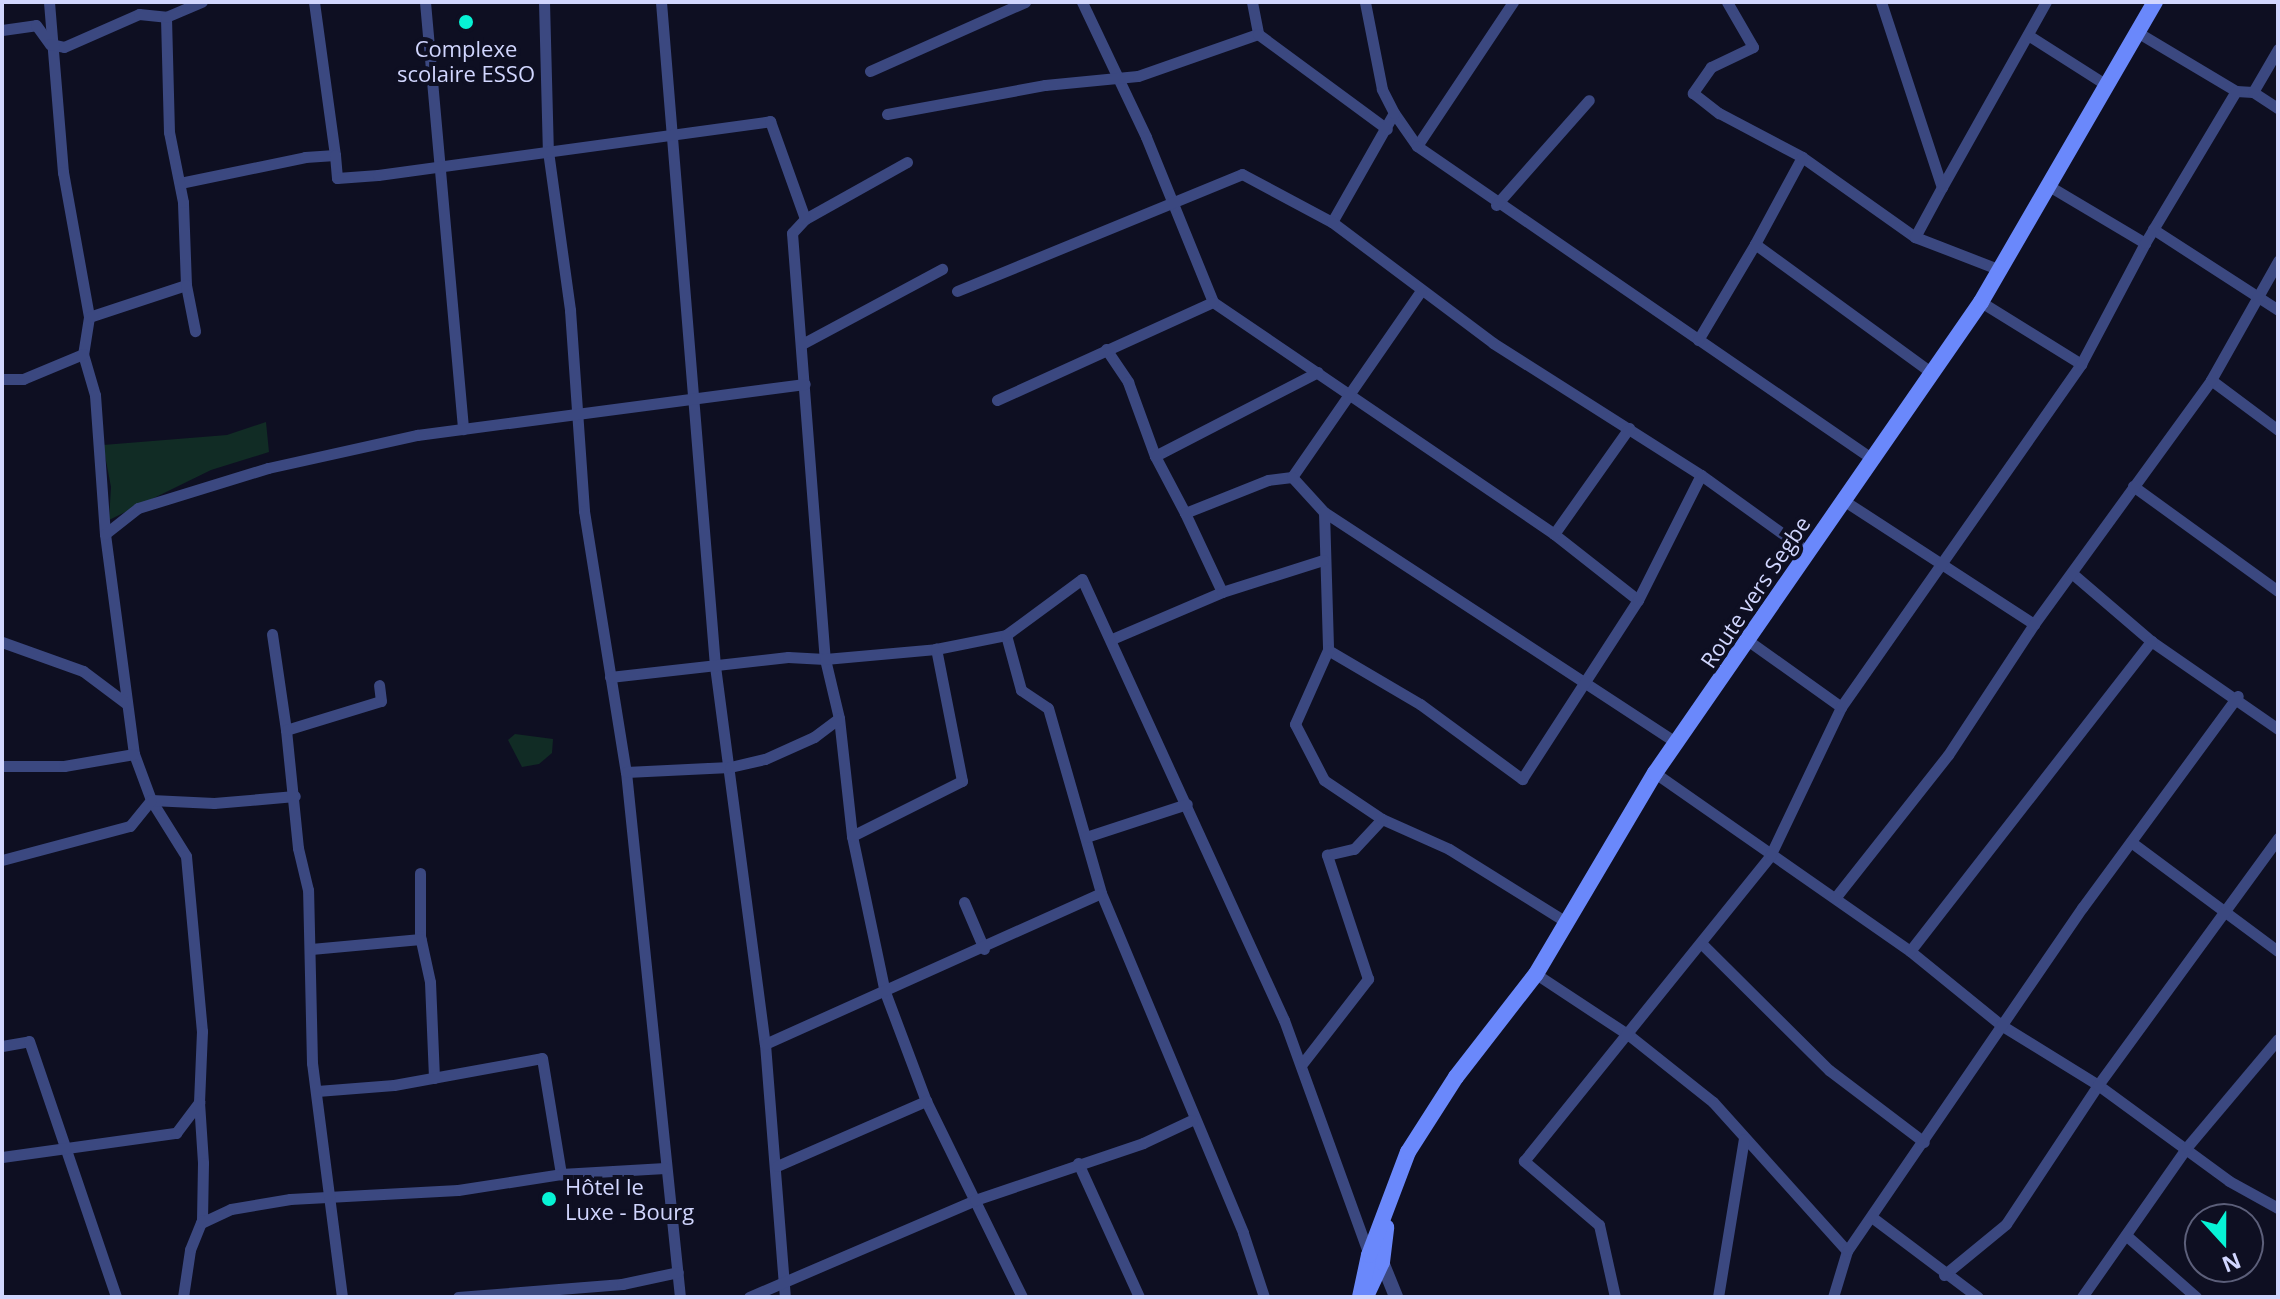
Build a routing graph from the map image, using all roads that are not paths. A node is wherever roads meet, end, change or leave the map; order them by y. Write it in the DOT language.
graph roads {
  1 [pos="49,2"];
  2 [pos="202,2"];
  3 [pos="314,2"];
  4 [pos="425,2"];
  5 [pos="544,2"];
  6 [pos="661,2"];
  7 [pos="1025,2"];
  8 [pos="1082,2"];
  9 [pos="1252,2"];
  10 [pos="1365,2"];
  11 [pos="1513,2"];
  12 [pos="1727,2"];
  13 [pos="1881,2"];
  14 [pos="2046,2"];
  15 [pos="2155,2"];
  16 [pos="166,17"];
  17 [pos="2,30"];
  18 [pos="2137,32"];
  19 [pos="1258,34"];
  20 [pos="2028,35"];
  21 [pos="50,44"];
  22 [pos="2278,49"];
  23 [pos="870,71"];
  24 [pos="1119,76"];
  25 [pos="2105,84"];
  26 [pos="2236,91"];
  27 [pos="2253,92"];
  28 [pos="1589,100"];
  29 [pos="2278,108"];
  30 [pos="1394,113"];
  31 [pos="887,114"];
  32 [pos="1387,129"];
  33 [pos="672,137"];
  34 [pos="1417,146"];
  35 [pos="548,151"];
  36 [pos="335,155"];
  37 [pos="1802,157"];
  38 [pos="907,162"];
  39 [pos="438,168"];
  40 [pos="180,183"];
  41 [pos="2049,186"];
  42 [pos="1942,187"];
  43 [pos="1174,202"];
  44 [pos="1496,205"];
  45 [pos="805,219"];
  46 [pos="1332,222"];
  47 [pos="2153,229"];
  48 [pos="1915,237"];
  49 [pos="2145,243"];
  50 [pos="1755,244"];
  51 [pos="2278,261"];
  52 [pos="942,269"];
  53 [pos="1998,269"];
  54 [pos="186,285"];
  55 [pos="957,291"];
  56 [pos="1421,291"];
  57 [pos="2260,298"];
  58 [pos="1213,302"];
  59 [pos="1981,302"];
  60 [pos="2278,310"];
  61 [pos="89,317"];
  62 [pos="195,331"];
  63 [pos="1698,340"];
  64 [pos="802,344"];
  65 [pos="1106,349"];
  66 [pos="83,354"];
  67 [pos="2081,364"];
  68 [pos="1318,372"];
  69 [pos="1932,373"];
  70 [pos="2,379"];
  71 [pos="2211,380"];
  72 [pos="805,384"];
  73 [pos="1347,392"];
  74 [pos="692,400"];
  75 [pos="997,400"];
  76 [pos="576,415"];
  77 [pos="1629,428"];
  78 [pos="463,429"];
  79 [pos="2278,430"];
  80 [pos="1155,456"];
  81 [pos="1871,458"];
  82 [pos="1701,475"];
  83 [pos="1292,477"];
  84 [pos="2133,486"];
  85 [pos="1843,500"];
  86 [pos="1324,512"];
  87 [pos="1185,513"];
  88 [pos="105,534"];
  89 [pos="1554,534"];
  90 [pos="1808,552"];
  91 [pos="1323,560"];
  92 [pos="1942,564"];
  93 [pos="2074,575"];
  94 [pos="2278,591"];
  95 [pos="1222,592"];
  96 [pos="1638,600"];
  97 [pos="2034,624"];
  98 [pos="272,634"];
  99 [pos="1006,635"];
  100 [pos="1112,639"];
  101 [pos="2151,641"];
  102 [pos="2,642"];
  103 [pos="1750,642"];
  104 [pos="936,649"];
  105 [pos="1328,650"];
  106 [pos="825,659"];
  107 [pos="715,666"];
  108 [pos="610,677"];
  109 [pos="379,685"];
  110 [pos="1585,685"];
  111 [pos="2238,696"];
  112 [pos="127,704"];
  113 [pos="1841,707"];
  114 [pos="839,718"];
  115 [pos="2278,729"];
  116 [pos="286,730"];
  117 [pos="1677,743"];
  118 [pos="134,754"];
  119 [pos="2,766"];
  120 [pos="730,767"];
  121 [pos="626,772"];
  122 [pos="1655,773"];
  123 [pos="295,796"];
  124 [pos="151,800"];
  125 [pos="1187,804"];
  126 [pos="1382,819"];
  127 [pos="852,836"];
  128 [pos="1086,837"];
  129 [pos="2278,838"];
  130 [pos="2131,842"];
  131 [pos="1770,856"];
  132 [pos="2,860"];
  133 [pos="420,873"];
  134 [pos="1101,893"];
  135 [pos="1835,898"];
  136 [pos="964,902"];
  137 [pos="2226,912"];
  138 [pos="1563,920"];
  139 [pos="421,939"];
  140 [pos="1702,944"];
  141 [pos="311,949"];
  142 [pos="984,949"];
  143 [pos="1910,951"];
  144 [pos="2278,951"];
  145 [pos="1536,974"];
  146 [pos="885,992"];
  147 [pos="2001,1025"];
  148 [pos="1630,1036"];
  149 [pos="2278,1039"];
  150 [pos="765,1044"];
  151 [pos="2,1046"];
  152 [pos="1302,1064"];
  153 [pos="434,1078"];
  154 [pos="2098,1085"];
  155 [pos="317,1091"];
  156 [pos="926,1101"];
  157 [pos="199,1102"];
  158 [pos="1192,1120"];
  159 [pos="1744,1139"];
  160 [pos="1924,1142"];
  161 [pos="2187,1147"];
  162 [pos="69,1148"];
  163 [pos="2,1157"];
  164 [pos="1078,1163"];
  165 [pos="777,1166"];
  166 [pos="665,1168"];
  167 [pos="561,1174"];
  168 [pos="331,1199"];
  169 [pos="975,1200"];
  170 [pos="2278,1208"];
  171 [pos="1873,1218"];
  172 [pos="201,1223"];
  173 [pos="2128,1237"];
  174 [pos="1847,1251"];
  175 [pos="1376,1259"];
  176 [pos="678,1272"];
  177 [pos="1944,1275"];
  178 [pos="783,1281"];
  179 [pos="570,1292"];
  180 [pos="116,1297"];
  181 [pos="183,1297"];
  182 [pos="342,1297"];
  183 [pos="458,1297"];
  184 [pos="680,1297"];
  185 [pos="749,1297"];
  186 [pos="785,1297"];
  187 [pos="1022,1297"];
  188 [pos="1139,1297"];
  189 [pos="1264,1297"];
  190 [pos="1363,1297"];
  191 [pos="1396,1297"];
  192 [pos="1615,1297"];
  193 [pos="1718,1297"];
  194 [pos="1833,1297"];
  195 [pos="1978,1297"];
  196 [pos="2082,1297"];
  197 [pos="2196,1297"];
  1 -- 21 [label="street"];
  2 -- 16 [label="street"];
  3 -- 36 [label="street"];
  4 -- 39 [label="street"];
  5 -- 35 [label="street"];
  6 -- 33 [label="street"];
  7 -- 23 [label="street"];
  8 -- 24 [label="street"];
  9 -- 19 [label="street"];
  10 -- 30 [label="street"];
  11 -- 34 [label="street"];
  12 -- 37 [label="street"];
  13 -- 42 [label="street"];
  14 -- 20 [label="street"];
  15 -- 18 [label="main road, Route vers Segbe"];
  16 -- 21 [label="street"];
  16 -- 40 [label="street"];
  17 -- 21 [label="street"];
  18 -- 25 [label="main road, Route vers Segbe"];
  18 -- 26 [label="street"];
  19 -- 24 [label="street"];
  19 -- 32 [label="street"];
  20 -- 25 [label="street"];
  20 -- 42 [label="street"];
  21 -- 61 [label="street"];
  22 -- 27 [label="street"];
  24 -- 31 [label="street"];
  24 -- 43 [label="street"];
  25 -- 41 [label="main road, Route vers Segbe"];
  26 -- 27 [label="street"];
  26 -- 47 [label="street"];
  27 -- 29 [label="street"];
  28 -- 44 [label="street"];
  30 -- 32 [label="street"];
  30 -- 34 [label="street"];
  32 -- 46 [label="street"];
  33 -- 35 [label="street"];
  33 -- 45 [label="street"];
  33 -- 74 [label="street"];
  34 -- 44 [label="street"];
  35 -- 39 [label="street"];
  35 -- 76 [label="street"];
  36 -- 39 [label="street"];
  36 -- 40 [label="street"];
  37 -- 48 [label="street"];
  37 -- 50 [label="street"];
  38 -- 45 [label="street"];
  39 -- 78 [label="street"];
  40 -- 54 [label="street"];
  41 -- 49 [label="street"];
  41 -- 53 [label="main road, Route vers Segbe"];
  42 -- 48 [label="street"];
  43 -- 46 [label="street"];
  43 -- 55 [label="street"];
  43 -- 58 [label="street"];
  44 -- 63 [label="street"];
  45 -- 64 [label="street"];
  46 -- 56 [label="street"];
  47 -- 49 [label="street"];
  47 -- 57 [label="street"];
  48 -- 53 [label="street"];
  49 -- 67 [label="street"];
  50 -- 63 [label="street"];
  50 -- 69 [label="street"];
  51 -- 57 [label="street"];
  52 -- 64 [label="street"];
  53 -- 59 [label="main road, Route vers Segbe"];
  54 -- 61 [label="street"];
  54 -- 62 [label="street"];
  56 -- 73 [label="street"];
  56 -- 77 [label="street"];
  57 -- 60 [label="street"];
  57 -- 71 [label="street"];
  58 -- 65 [label="street"];
  58 -- 68 [label="street"];
  59 -- 67 [label="street"];
  59 -- 69 [label="main road, Route vers Segbe"];
  61 -- 66 [label="street"];
  63 -- 81 [label="street"];
  64 -- 72 [label="street"];
  65 -- 75 [label="street"];
  65 -- 80 [label="street"];
  66 -- 70 [label="street"];
  66 -- 88 [label="street"];
  67 -- 92 [label="street"];
  68 -- 73 [label="street"];
  68 -- 80 [label="street"];
  69 -- 81 [label="main road, Route vers Segbe"];
  71 -- 79 [label="street"];
  71 -- 84 [label="street"];
  72 -- 74 [label="street"];
  72 -- 106 [label="street"];
  73 -- 83 [label="street"];
  73 -- 89 [label="street"];
  74 -- 76 [label="street"];
  74 -- 107 [label="street"];
  76 -- 78 [label="street"];
  76 -- 108 [label="street"];
  77 -- 82 [label="street"];
  77 -- 89 [label="street"];
  78 -- 88 [label="street"];
  80 -- 87 [label="street"];
  81 -- 85 [label="main road, Route vers Segbe"];
  82 -- 90 [label="street"];
  82 -- 96 [label="street"];
  83 -- 86 [label="street"];
  83 -- 87 [label="street"];
  84 -- 93 [label="street"];
  84 -- 94 [label="street"];
  85 -- 90 [label="main road, Route vers Segbe"];
  85 -- 92 [label="street"];
  86 -- 91 [label="street"];
  86 -- 110 [label="street"];
  87 -- 95 [label="street"];
  88 -- 112 [label="street"];
  89 -- 96 [label="street"];
  90 -- 103 [label="main road, Route vers Segbe"];
  91 -- 95 [label="street"];
  91 -- 105 [label="street"];
  92 -- 97 [label="street"];
  92 -- 113 [label="street"];
  93 -- 97 [label="street"];
  93 -- 101 [label="street"];
  95 -- 100 [label="street"];
  96 -- 110 [label="street"];
  97 -- 135 [label="street"];
  98 -- 116 [label="street"];
  99 -- 100 [label="street"];
  99 -- 104 [label="street"];
  99 -- 128 [label="street"];
  100 -- 125 [label="street"];
  101 -- 111 [label="street"];
  101 -- 143 [label="street"];
  102 -- 112 [label="street"];
  103 -- 113 [label="street"];
  103 -- 117 [label="main road, Route vers Segbe"];
  104 -- 106 [label="street"];
  104 -- 127 [label="street"];
  105 -- 110 [label="street"];
  105 -- 126 [label="street"];
  106 -- 107 [label="street"];
  106 -- 114 [label="street"];
  107 -- 108 [label="street"];
  107 -- 120 [label="street"];
  108 -- 121 [label="street"];
  109 -- 116 [label="street"];
  110 -- 117 [label="street"];
  111 -- 115 [label="street"];
  111 -- 130 [label="street"];
  112 -- 118 [label="street"];
  113 -- 131 [label="street"];
  114 -- 120 [label="street"];
  114 -- 127 [label="street"];
  116 -- 123 [label="street"];
  117 -- 122 [label="main road, Route vers Segbe"];
  118 -- 119 [label="street"];
  118 -- 124 [label="street"];
  120 -- 121 [label="street"];
  120 -- 150 [label="street"];
  121 -- 166 [label="street"];
  122 -- 131 [label="street"];
  122 -- 138 [label="main road, Route vers Segbe"];
  123 -- 124 [label="street"];
  123 -- 141 [label="street"];
  124 -- 132 [label="street"];
  124 -- 157 [label="street"];
  125 -- 128 [label="street"];
  125 -- 152 [label="street"];
  126 -- 138 [label="street"];
  126 -- 152 [label="street"];
  127 -- 146 [label="street"];
  128 -- 134 [label="street"];
  129 -- 137 [label="street"];
  130 -- 137 [label="street"];
  130 -- 147 [label="street"];
  131 -- 135 [label="street"];
  131 -- 140 [label="street"];
  133 -- 139 [label="street"];
  134 -- 142 [label="street"];
  134 -- 158 [label="street"];
  135 -- 143 [label="street"];
  136 -- 142 [label="street"];
  137 -- 144 [label="street"];
  137 -- 154 [label="street"];
  138 -- 145 [label="main road, Route vers Segbe"];
  139 -- 141 [label="street"];
  139 -- 153 [label="street"];
  140 -- 148 [label="street"];
  140 -- 160 [label="street"];
  141 -- 155 [label="street"];
  142 -- 146 [label="street"];
  143 -- 147 [label="street"];
  145 -- 148 [label="street"];
  145 -- 175 [label="main road, Route vers Segbe"];
  146 -- 150 [label="street"];
  146 -- 156 [label="street"];
  147 -- 154 [label="street"];
  147 -- 160 [label="street"];
  148 -- 159 [label="street"];
  148 -- 192 [label="street"];
  149 -- 161 [label="street"];
  150 -- 165 [label="street"];
  151 -- 162 [label="street"];
  152 -- 175 [label="street"];
  153 -- 155 [label="street"];
  153 -- 167 [label="street"];
  154 -- 161 [label="street"];
  154 -- 177 [label="street"];
  155 -- 168 [label="street"];
  156 -- 165 [label="street"];
  156 -- 169 [label="street"];
  157 -- 162 [label="street"];
  157 -- 172 [label="street"];
  158 -- 164 [label="street"];
  158 -- 189 [label="street"];
  159 -- 174 [label="street"];
  159 -- 193 [label="street"];
  160 -- 171 [label="street"];
  161 -- 170 [label="street"];
  161 -- 173 [label="street"];
  162 -- 163 [label="street"];
  162 -- 180 [label="street"];
  164 -- 169 [label="street"];
  164 -- 188 [label="street"];
  165 -- 178 [label="street"];
  166 -- 167 [label="street"];
  166 -- 176 [label="street"];
  167 -- 168 [label="street"];
  168 -- 172 [label="street"];
  168 -- 182 [label="street"];
  169 -- 178 [label="street"];
  169 -- 187 [label="street"];
  171 -- 174 [label="street"];
  171 -- 177 [label="street"];
  172 -- 181 [label="street"];
  173 -- 196 [label="street"];
  173 -- 197 [label="street"];
  174 -- 194 [label="street"];
  175 -- 190 [label="main road, Route vers Segbe"];
  175 -- 191 [label="street"];
  176 -- 179 [label="street"];
  176 -- 184 [label="street"];
  177 -- 195 [label="street"];
  178 -- 185 [label="street"];
  178 -- 186 [label="street"];
  179 -- 183 [label="street"];
}
